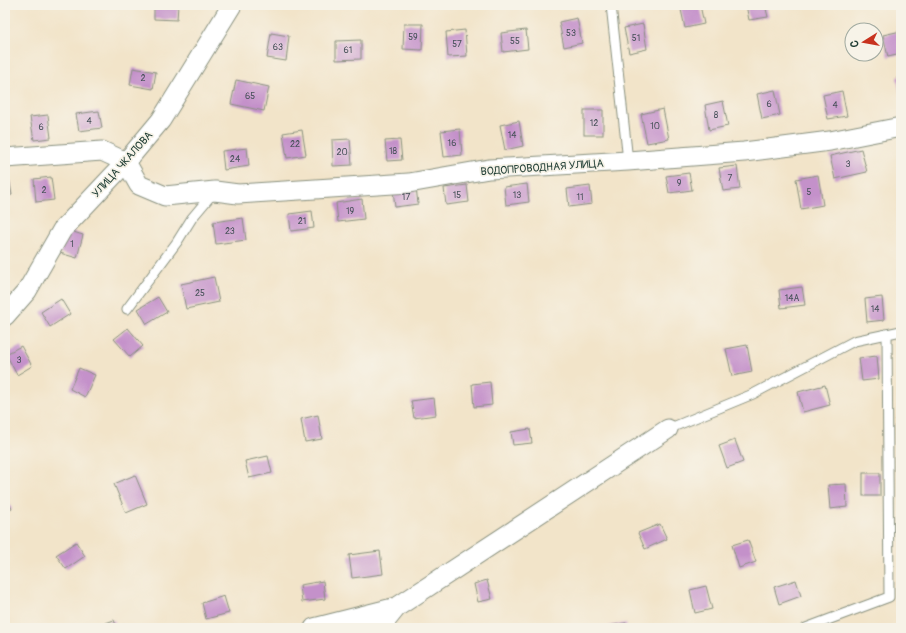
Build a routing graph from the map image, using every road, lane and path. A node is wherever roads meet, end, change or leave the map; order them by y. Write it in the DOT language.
graph roads {
  1 [pos="232,5"];
  2 [pos="611,5"];
  3 [pos="901,128"];
  4 [pos="5,158"];
  5 [pos="126,162"];
  6 [pos="628,162"];
  7 [pos="215,191"];
  8 [pos="127,309"];
  9 [pos="5,316"];
  10 [pos="901,331"];
  11 [pos="887,334"];
  12 [pos="668,429"];
  13 [pos="397,607"];
  14 [pos="314,628"];
  15 [pos="380,628"];
  16 [pos="806,628"];
  1 -- 5 [label="street, УЛИЦА ЧКАЛОВА"];
  2 -- 6 [label="lane"];
  3 -- 6 [label="street, ВОДОПРОВОДНАЯ УЛИЦА"];
  4 -- 5 [label="street"];
  5 -- 7 [label="street, ВОДОПРОВОДНАЯ УЛИЦА"];
  5 -- 9 [label="street, УЛИЦА ЧКАЛОВА"];
  6 -- 7 [label="street, ВОДОПРОВОДНАЯ УЛИЦА"];
  7 -- 8 [label="lane"];
  10 -- 11 [label="lane"];
  11 -- 12 [label="lane"];
  11 -- 16 [label="lane"];
  12 -- 13 [label="street"];
  13 -- 14 [label="street"];
  13 -- 15 [label="street"];
}
